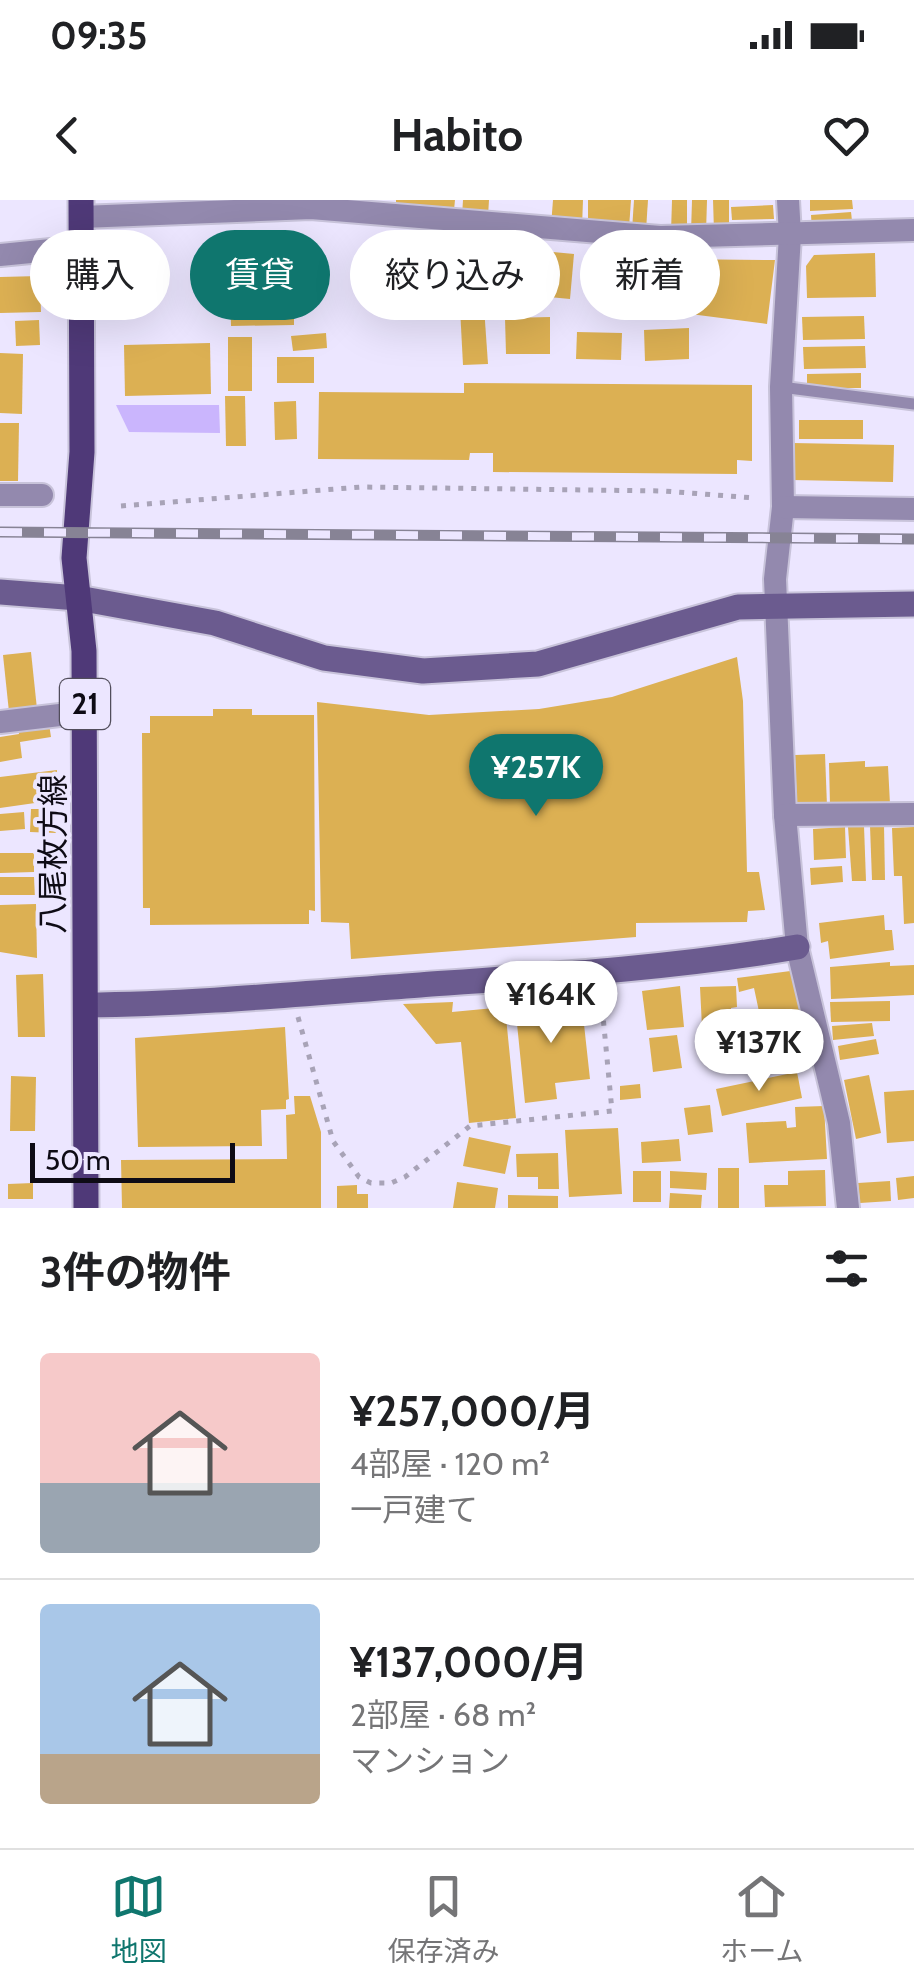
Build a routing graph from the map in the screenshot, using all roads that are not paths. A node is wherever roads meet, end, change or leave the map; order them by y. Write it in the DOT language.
graph roads {
  1 [pos="788,200"];
  2 [pos="81,209"];
  3 [pos="914,230"];
  4 [pos="790,235"];
  5 [pos="30,253"];
  6 [pos="0,256"];
  7 [pos="81,320"];
  8 [pos="781,387"];
  9 [pos="914,404"];
  10 [pos="0,495"];
  11 [pos="42,495"];
  12 [pos="783,507"];
  13 [pos="914,509"];
  14 [pos="0,592"];
  15 [pos="78,598"];
  16 [pos="914,604"];
  17 [pos="777,605"];
  18 [pos="85,712"];
  19 [pos="0,722"];
  20 [pos="914,814"];
  21 [pos="786,815"];
  22 [pos="797,947"];
  23 [pos="86,1005"];
  24 [pos="86,1208"];
  25 [pos="848,1208"];
  1 -- 4 [label="street"];
  2 -- 4 [label="street"];
  3 -- 4 [label="street"];
  4 -- 8 [label="street"];
  5 -- 6 [label="street"];
  7 -- 15 [label="main road, 八尾枚方線 / 21"];
  8 -- 9 [label="lane"];
  8 -- 12 [label="street"];
  10 -- 11 [label="street"];
  12 -- 13 [label="street"];
  12 -- 17 [label="street"];
  14 -- 15 [label="street"];
  15 -- 17 [label="street"];
  15 -- 18 [label="main road, 八尾枚方線 / 21"];
  16 -- 17 [label="street"];
  17 -- 21 [label="street"];
  18 -- 19 [label="street"];
  18 -- 23 [label="main road, 八尾枚方線 / 21"];
  20 -- 21 [label="street"];
  21 -- 22 [label="street"];
  22 -- 23 [label="street"];
  22 -- 25 [label="street"];
  23 -- 24 [label="main road, 八尾枚方線 / 21"];
}
